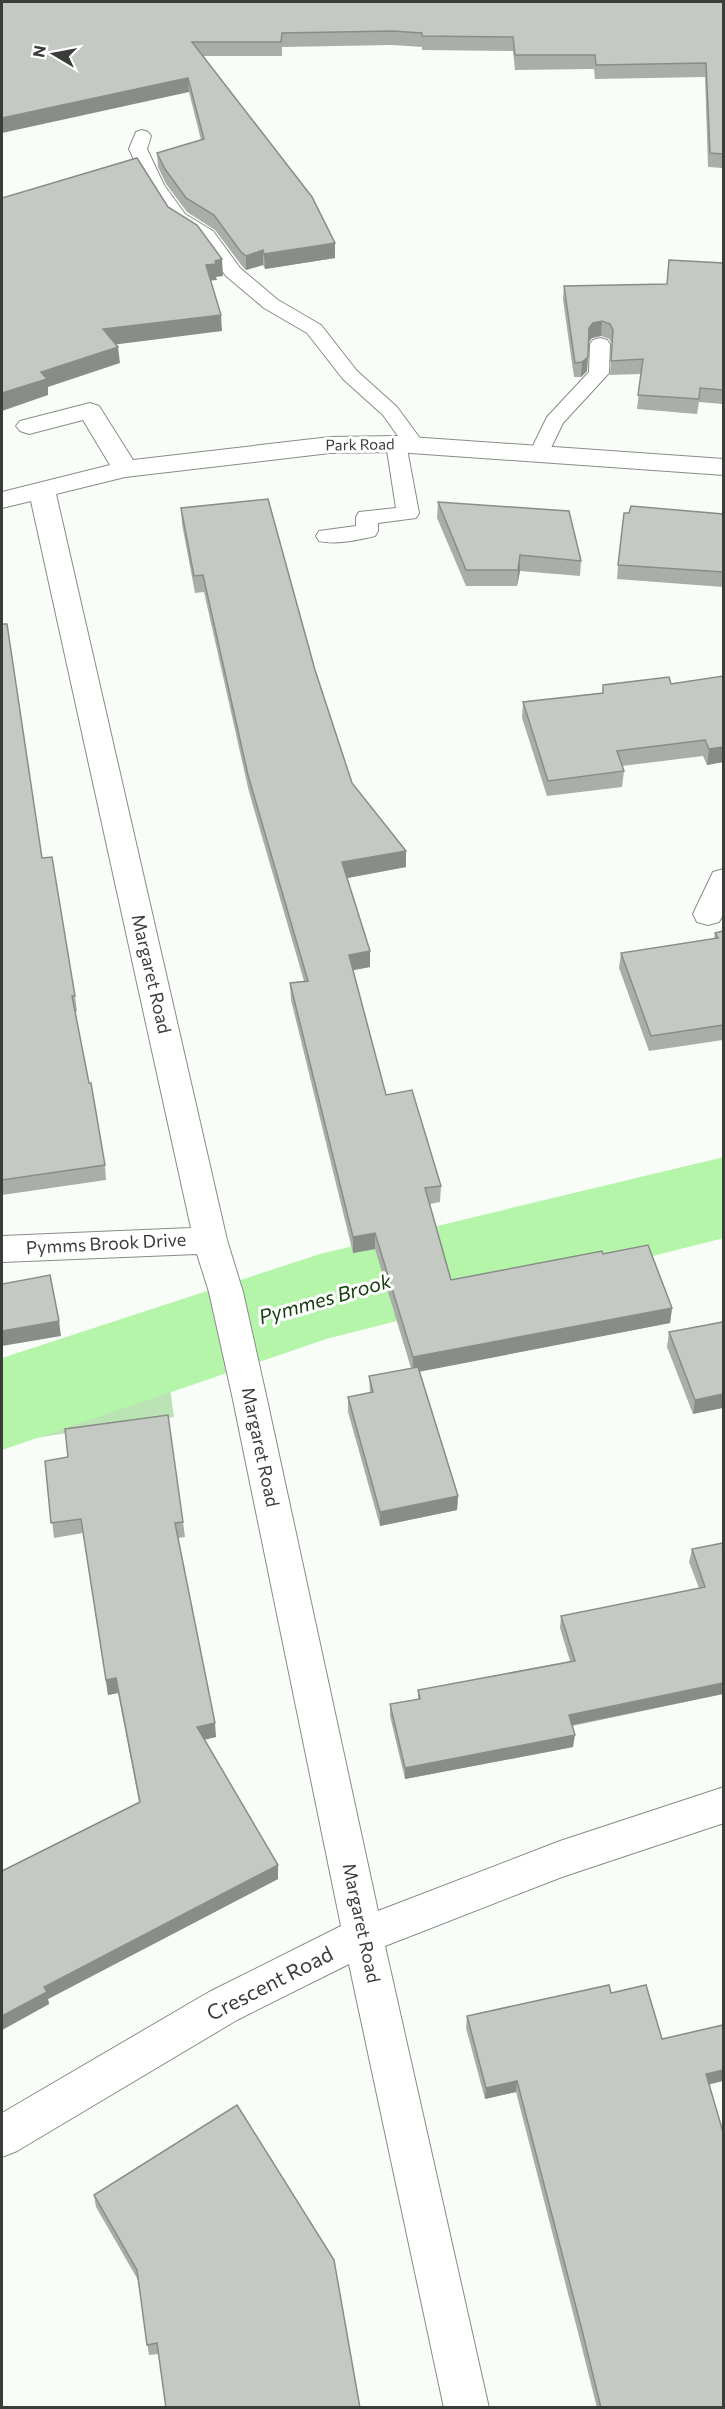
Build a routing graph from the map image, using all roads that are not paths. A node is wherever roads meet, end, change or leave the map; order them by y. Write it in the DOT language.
graph roads {
  1 [pos="142,135"];
  2 [pos="600,344"];
  3 [pos="29,426"];
  4 [pos="405,445"];
  5 [pos="539,454"];
  6 [pos="723,467"];
  7 [pos="125,468"];
  8 [pos="42,490"];
  9 [pos="2,500"];
  10 [pos="327,536"];
  11 [pos="723,879"];
  12 [pos="708,914"];
  13 [pos="210,1240"];
  14 [pos="2,1249"];
  15 [pos="723,1805"];
  16 [pos="363,1936"];
  17 [pos="2,2136"];
  18 [pos="467,2408"];
  1 -- 4 [label="lane"];
  2 -- 5 [label="lane"];
  3 -- 7 [label="street"];
  4 -- 5 [label="street, Park Road"];
  4 -- 7 [label="street, Park Road"];
  4 -- 10 [label="lane"];
  5 -- 6 [label="street, Park Road"];
  7 -- 8 [label="street, Park Road"];
  8 -- 9 [label="street, Park Road"];
  8 -- 13 [label="street, Margaret Road"];
  11 -- 12 [label="street"];
  13 -- 14 [label="street, Pymms Brook Drive"];
  13 -- 16 [label="street, Margaret Road"];
  15 -- 16 [label="street, Crescent Road"];
  16 -- 17 [label="street, Crescent Road"];
  16 -- 18 [label="street, Margaret Road"];
}
